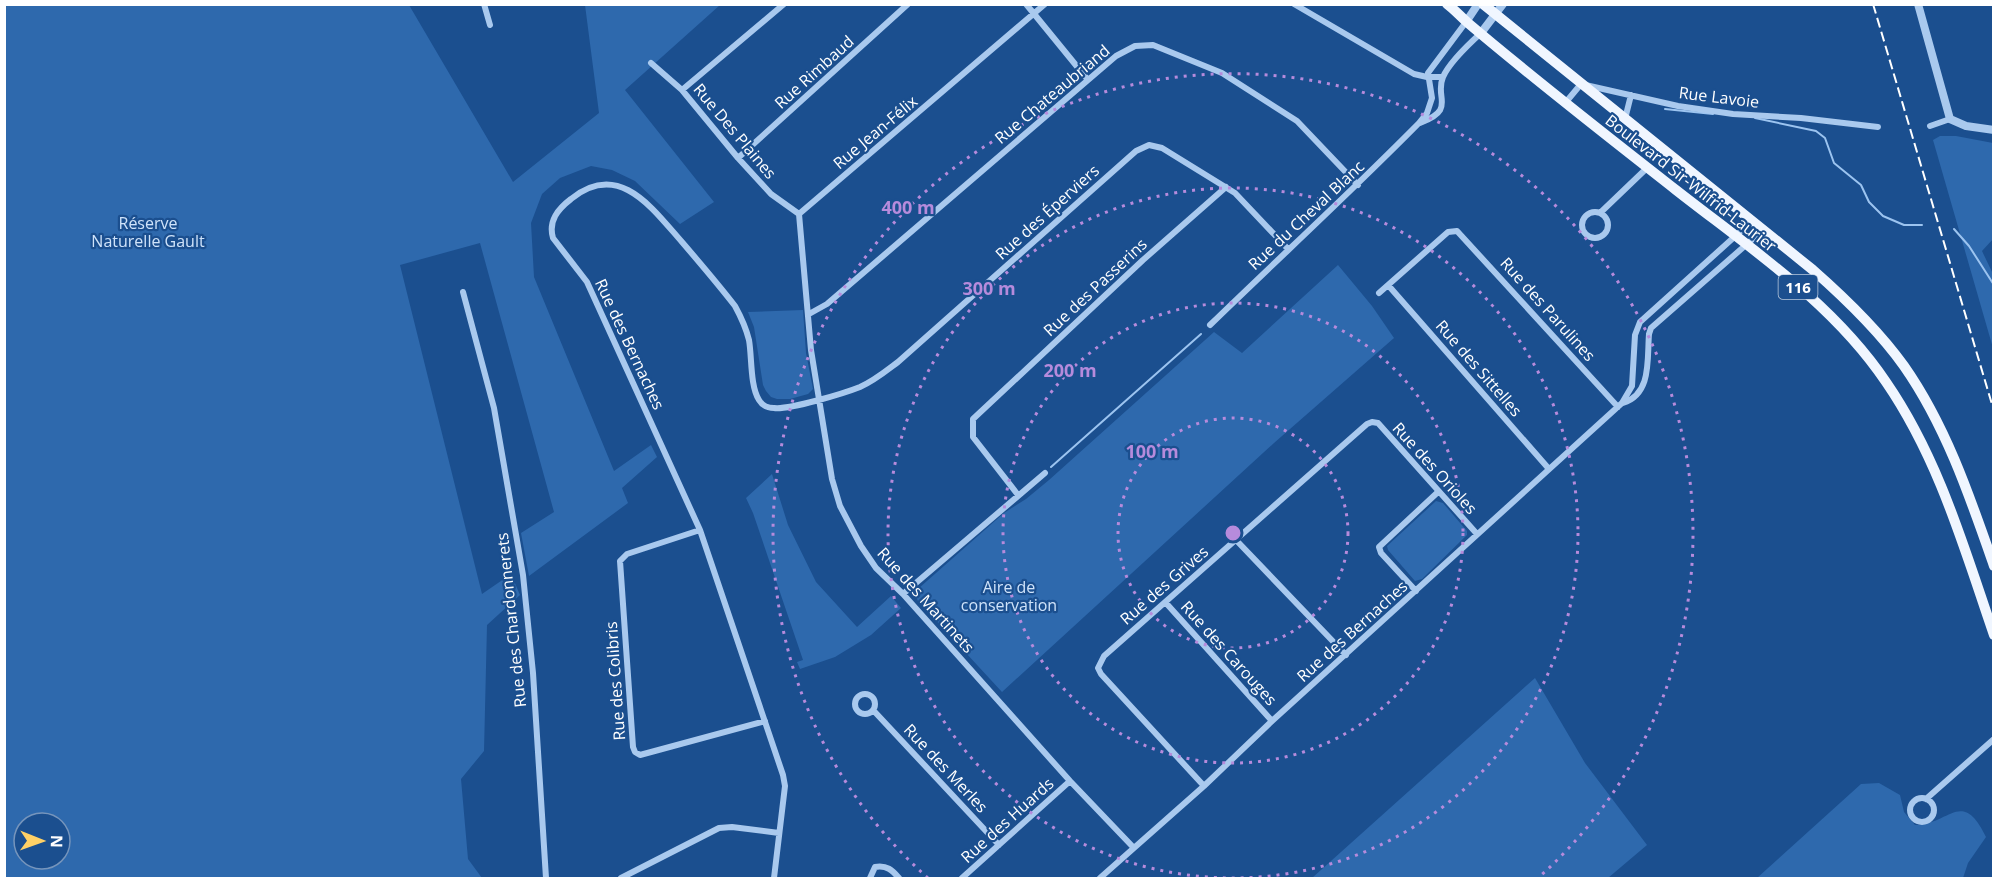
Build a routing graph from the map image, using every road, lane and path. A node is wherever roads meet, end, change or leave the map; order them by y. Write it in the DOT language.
graph roads {
  1 [pos="484,4"];
  2 [pos="784,4"];
  3 [pos="908,4"];
  4 [pos="1026,4"];
  5 [pos="1045,4"];
  6 [pos="1294,4"];
  7 [pos="1448,4"];
  8 [pos="1478,4"];
  9 [pos="1483,4"];
  10 [pos="1503,4"];
  11 [pos="1918,4"];
  12 [pos="1034,14"];
  13 [pos="1496,14"];
  14 [pos="1466,22"];
  15 [pos="490,25"];
  16 [pos="1481,33"];
  17 [pos="651,63"];
  18 [pos="1427,77"];
  19 [pos="1443,77"];
  20 [pos="1088,80"];
  21 [pos="1581,84"];
  22 [pos="682,90"];
  23 [pos="1631,95"];
  24 [pos="1566,102"];
  25 [pos="1950,119"];
  26 [pos="1625,120"];
  27 [pos="1419,123"];
  28 [pos="1930,126"];
  29 [pos="1878,127"];
  30 [pos="1994,130"];
  31 [pos="738,158"];
  32 [pos="1648,167"];
  33 [pos="1358,185"];
  34 [pos="1226,187"];
  35 [pos="1600,213"];
  36 [pos="800,214"];
  37 [pos="1752,221"];
  38 [pos="1763,230"];
  39 [pos="1735,237"];
  40 [pos="1746,245"];
  41 [pos="1288,249"];
  42 [pos="1388,285"];
  43 [pos="462,292"];
  44 [pos="1379,293"];
  45 [pos="1652,311"];
  46 [pos="809,314"];
  47 [pos="1660,320"];
  48 [pos="1210,325"];
  49 [pos="820,399"];
  50 [pos="1620,405"];
  51 [pos="1372,422"];
  52 [pos="1550,469"];
  53 [pos="1045,472"];
  54 [pos="1438,492"];
  55 [pos="1018,495"];
  56 [pos="700,530"];
  57 [pos="1477,534"];
  58 [pos="1236,540"];
  59 [pos="1994,566"];
  60 [pos="1416,591"];
  61 [pos="903,594"];
  62 [pos="1166,603"];
  63 [pos="1994,635"];
  64 [pos="1346,655"];
  65 [pos="873,710"];
  66 [pos="765,721"];
  67 [pos="1272,721"];
  68 [pos="1994,739"];
  69 [pos="1070,781"];
  70 [pos="1204,786"];
  71 [pos="1926,799"];
  72 [pos="779,833"];
  73 [pos="999,845"];
  74 [pos="1133,848"];
  75 [pos="546,879"];
  76 [pos="621,879"];
  77 [pos="774,879"];
  78 [pos="870,879"];
  79 [pos="899,879"];
  80 [pos="962,879"];
  81 [pos="1100,879"];
  1 -- 15 [label="street"];
  2 -- 22 [label="street"];
  3 -- 31 [label="street, Rue Rimbaud"];
  4 -- 12 [label="street"];
  5 -- 12 [label="street, Rue Jean-Félix"];
  6 -- 18 [label="street"];
  7 -- 14 [label="main road, Boulevard Sir-Wilfrid-Laurier / 116"];
  8 -- 14 [label="street"];
  9 -- 13 [label="main road, Boulevard Sir-Wilfrid-Laurier / 116"];
  10 -- 13 [label="street"];
  11 -- 25 [label="street"];
  12 -- 20 [label="street"];
  12 -- 36 [label="street, Rue Jean-Félix"];
  13 -- 16 [label="street"];
  13 -- 21 [label="main road, Boulevard Sir-Wilfrid-Laurier / 116"];
  14 -- 16 [label="main road, Boulevard Sir-Wilfrid-Laurier / 116"];
  14 -- 18 [label="street"];
  16 -- 19 [label="street"];
  16 -- 24 [label="main road, Boulevard Sir-Wilfrid-Laurier / 116"];
  17 -- 22 [label="street, Rue Des Plaines"];
  18 -- 19 [label="street"];
  18 -- 27 [label="street, Rue du Cheval Blanc"];
  19 -- 27 [label="street, Rue du Cheval Blanc"];
  20 -- 33 [label="street, Rue Chateaubriand"];
  20 -- 46 [label="street, Rue Chateaubriand"];
  21 -- 23 [label="street, Rue Lavoie"];
  21 -- 24 [label="street"];
  21 -- 26 [label="main road, Boulevard Sir-Wilfrid-Laurier / 116"];
  22 -- 31 [label="street, Rue Des Plaines"];
  23 -- 26 [label="street"];
  23 -- 29 [label="street, Rue Lavoie"];
  24 -- 32 [label="main road, Boulevard Sir-Wilfrid-Laurier / 116"];
  25 -- 28 [label="street"];
  25 -- 30 [label="street"];
  26 -- 37 [label="main road, Boulevard Sir-Wilfrid-Laurier / 116"];
  27 -- 33 [label="street, Rue du Cheval Blanc"];
  31 -- 36 [label="street, Rue Des Plaines"];
  32 -- 35 [label="street"];
  32 -- 39 [label="main road, Boulevard Sir-Wilfrid-Laurier / 116"];
  33 -- 41 [label="street, Rue du Cheval Blanc"];
  34 -- 41 [label="street, Rue des Éperviers"];
  34 -- 49 [label="street, Rue des Éperviers"];
  34 -- 55 [label="street, Rue des Passerins"];
  35 -- 35 [label="street"];
  36 -- 46 [label="street"];
  37 -- 38 [label="main road, Boulevard Sir-Wilfrid-Laurier / 116"];
  37 -- 39 [label="street, Rue des Bernaches"];
  38 -- 40 [label="street, Rue des Bernaches"];
  38 -- 59 [label="main road, Boulevard Sir-Wilfrid-Laurier / 116"];
  39 -- 40 [label="main road, Boulevard Sir-Wilfrid-Laurier / 116"];
  39 -- 45 [label="street, Rue des Bernaches"];
  40 -- 47 [label="street, Rue des Bernaches"];
  40 -- 63 [label="main road, Boulevard Sir-Wilfrid-Laurier / 116"];
  41 -- 48 [label="street, Rue du Cheval Blanc"];
  42 -- 44 [label="street"];
  42 -- 50 [label="street, Rue des Parulines"];
  42 -- 52 [label="street, Rue des Sittelles"];
  43 -- 75 [label="street, Rue des Chardonnerets"];
  45 -- 47 [label="street"];
  45 -- 50 [label="street, Rue des Bernaches"];
  46 -- 49 [label="street, Rue des Martinets"];
  47 -- 50 [label="street, Rue des Bernaches"];
  49 -- 56 [label="street, Rue des Bernaches"];
  49 -- 61 [label="street, Rue des Martinets"];
  50 -- 52 [label="street, Rue des Bernaches"];
  51 -- 54 [label="street, Rue des Orioles"];
  51 -- 58 [label="street, Rue des Grives"];
  52 -- 57 [label="street, Rue des Bernaches"];
  53 -- 55 [label="street"];
  54 -- 57 [label="street, Rue des Orioles"];
  54 -- 60 [label="street"];
  55 -- 61 [label="street"];
  56 -- 66 [label="street, Rue des Bernaches"];
  56 -- 66 [label="street, Rue des Colibris"];
  57 -- 60 [label="street, Rue des Bernaches"];
  58 -- 62 [label="street, Rue des Grives"];
  58 -- 64 [label="street"];
  60 -- 64 [label="street, Rue des Bernaches"];
  61 -- 69 [label="street, Rue des Martinets"];
  62 -- 67 [label="street, Rue des Carouges"];
  62 -- 70 [label="street, Rue des Grives"];
  64 -- 67 [label="street, Rue des Bernaches"];
  65 -- 73 [label="street, Rue des Merles"];
  66 -- 72 [label="street, Rue des Bernaches"];
  67 -- 70 [label="street, Rue des Bernaches"];
  68 -- 71 [label="street"];
  69 -- 73 [label="street, Rue des Huards"];
  69 -- 74 [label="street, Rue des Martinets"];
  70 -- 74 [label="street, Rue des Bernaches"];
  71 -- 71 [label="street"];
  72 -- 76 [label="street"];
  72 -- 77 [label="street, Rue des Bernaches"];
  73 -- 80 [label="street, Rue des Huards"];
  74 -- 81 [label="street, Rue des Bernaches"];
  78 -- 79 [label="street"];
}
